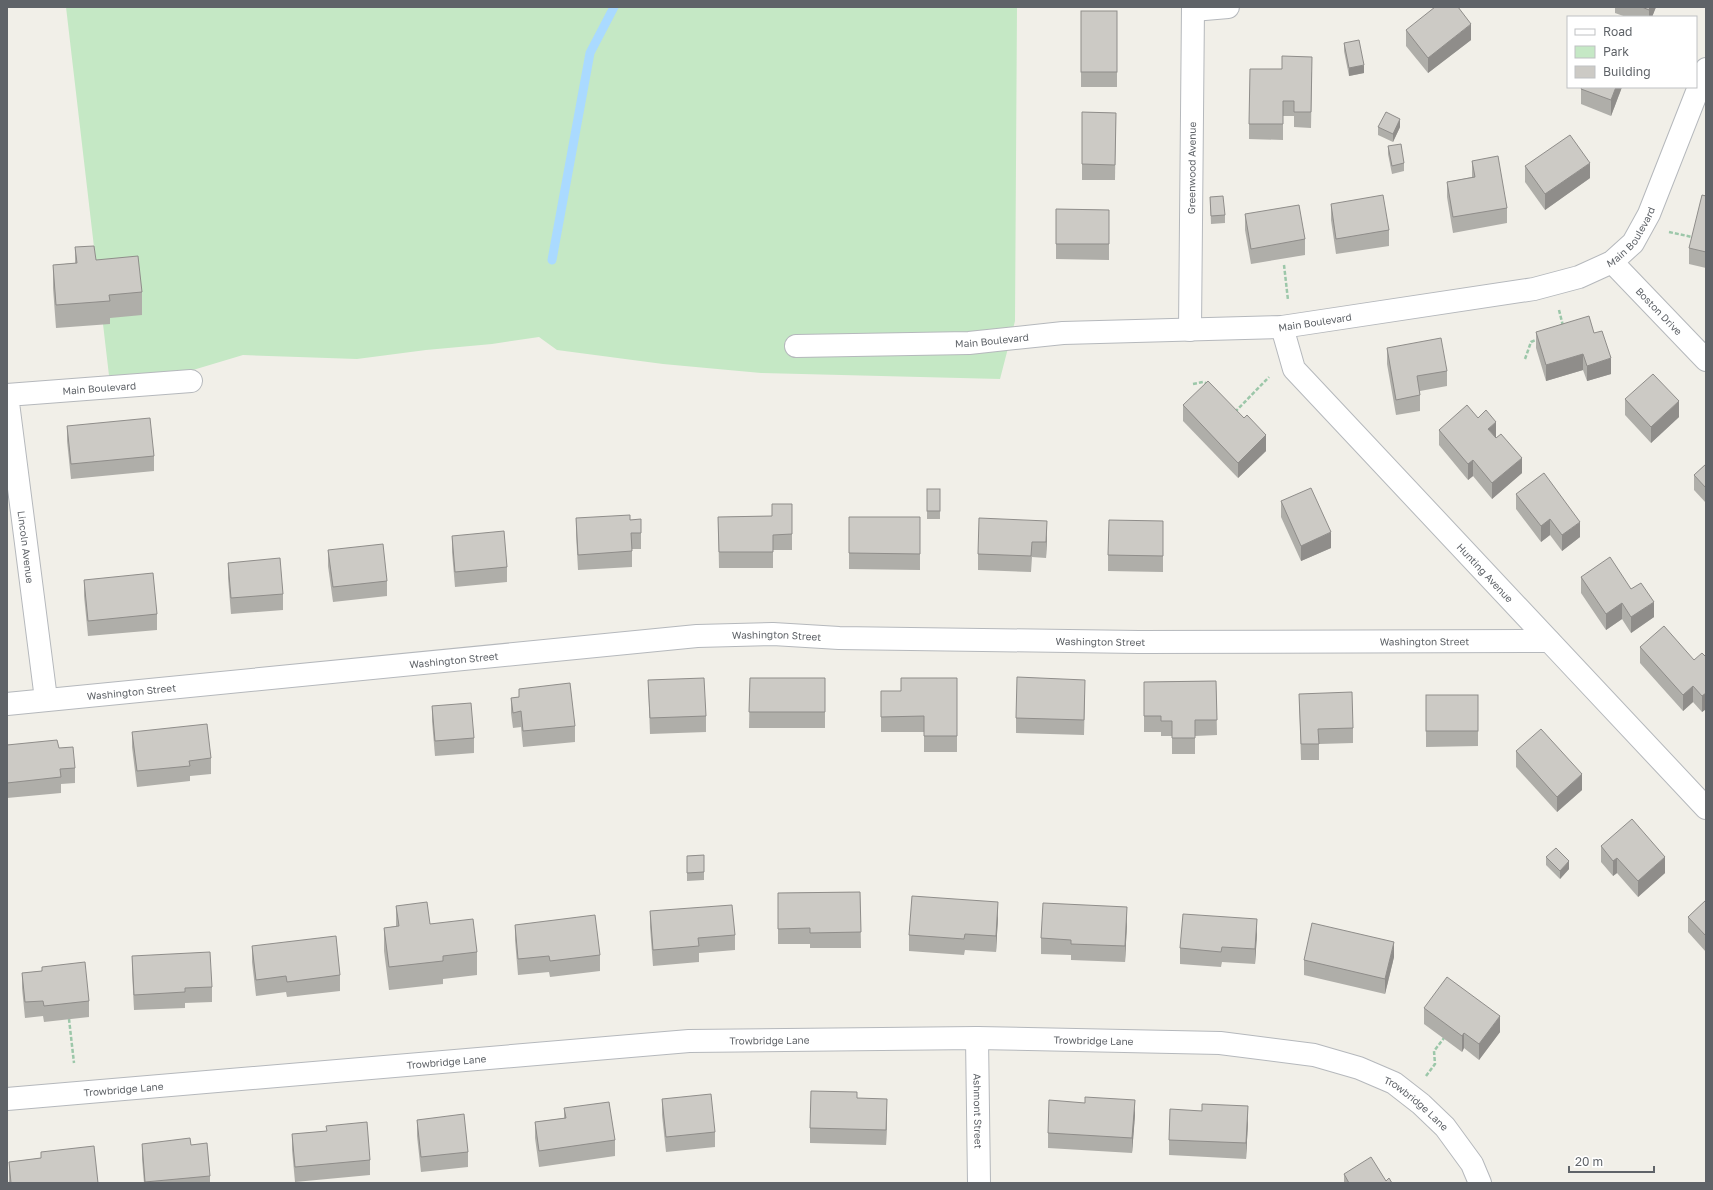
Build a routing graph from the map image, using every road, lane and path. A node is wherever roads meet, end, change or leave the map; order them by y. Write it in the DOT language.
graph roads {
  1 [pos="1228,7"];
  2 [pos="1193,9"];
  3 [pos="1706,69"];
  4 [pos="1612,262"];
  5 [pos="1284,265"];
  6 [pos="1560,312"];
  7 [pos="1287,326"];
  8 [pos="1564,327"];
  9 [pos="1190,330"];
  10 [pos="1545,337"];
  11 [pos="796,346"];
  12 [pos="1525,359"];
  13 [pos="1706,360"];
  14 [pos="1292,364"];
  15 [pos="191,381"];
  16 [pos="1193,384"];
  17 [pos="1214,389"];
  18 [pos="7,395"];
  19 [pos="1230,406"];
  20 [pos="1236,411"];
  21 [pos="1232,414"];
  22 [pos="1549,641"];
  23 [pos="46,699"];
  24 [pos="7,704"];
  25 [pos="1706,808"];
  26 [pos="70,1019"];
  27 [pos="977,1038"];
  28 [pos="1444,1038"];
  29 [pos="74,1062"];
  30 [pos="1425,1077"];
  31 [pos="7,1099"];
  32 [pos="979,1183"];
  33 [pos="1480,1183"];
  1 -- 2 [label="street"];
  2 -- 9 [label="street, Greenwood Avenue"];
  3 -- 4 [label="street, Main Boulevard"];
  4 -- 7 [label="street, Main Boulevard"];
  4 -- 13 [label="street, Boston Drive"];
  5 -- 7 [label="path"];
  6 -- 8 [label="path"];
  7 -- 9 [label="street, Main Boulevard"];
  7 -- 14 [label="street, Hunting Avenue"];
  9 -- 11 [label="street, Main Boulevard"];
  10 -- 12 [label="path"];
  14 -- 20 [label="path"];
  14 -- 22 [label="street, Hunting Avenue"];
  15 -- 18 [label="street, Main Boulevard"];
  16 -- 17 [label="path"];
  18 -- 23 [label="street, Lincoln Avenue"];
  19 -- 20 [label="path"];
  20 -- 21 [label="path"];
  22 -- 23 [label="street, Washington Street"];
  22 -- 25 [label="street, Hunting Avenue"];
  23 -- 24 [label="street, Washington Street"];
  26 -- 29 [label="path"];
  27 -- 31 [label="street, Trowbridge Lane"];
  27 -- 32 [label="street, Ashmont Street"];
  27 -- 33 [label="street, Trowbridge Lane"];
  28 -- 30 [label="path"];
}
